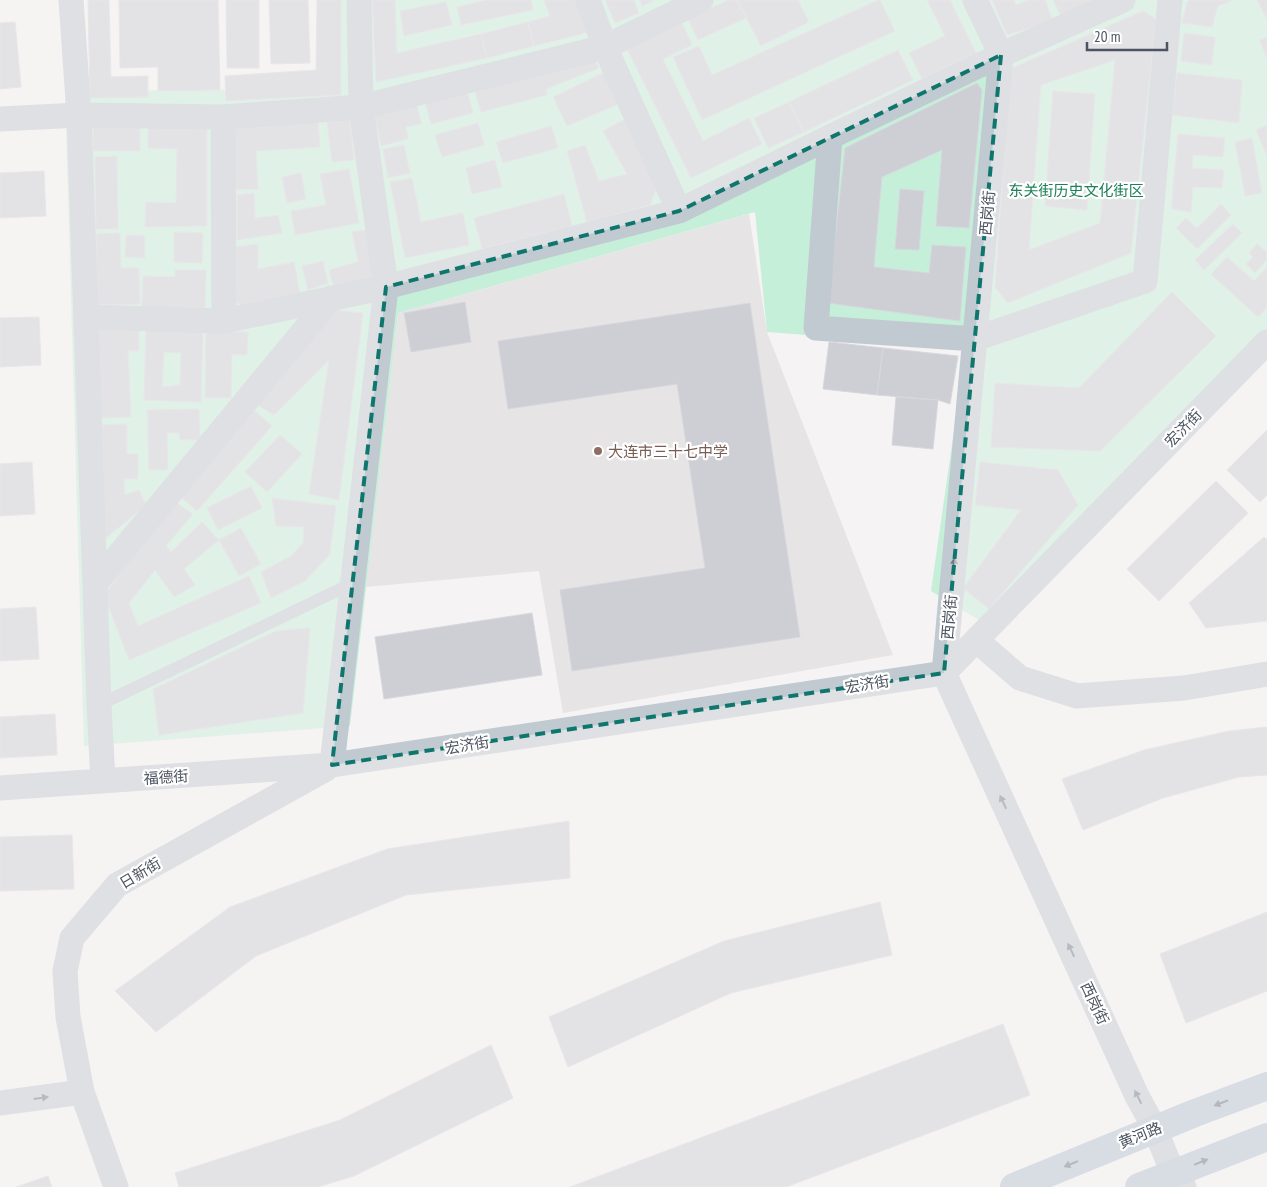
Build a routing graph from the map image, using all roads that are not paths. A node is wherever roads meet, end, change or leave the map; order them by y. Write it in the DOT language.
graph roads {
  1 [pos="72,0"];
  2 [pos="359,0"];
  3 [pos="588,0"];
  4 [pos="701,0"];
  5 [pos="975,0"];
  6 [pos="1123,0"];
  7 [pos="1170,0"];
  8 [pos="605,47"];
  9 [pos="1001,55"];
  10 [pos="361,107"];
  11 [pos="78,115"];
  12 [pos="223,117"];
  13 [pos="0,119"];
  14 [pos="830,137"];
  15 [pos="679,211"];
  16 [pos="386,287"];
  17 [pos="331,298"];
  18 [pos="86,316"];
  19 [pos="224,321"];
  20 [pos="975,339"];
  21 [pos="1267,342"];
  22 [pos="353,583"];
  23 [pos="95,584"];
  24 [pos="976,640"];
  25 [pos="944,673"];
  26 [pos="1267,674"];
  27 [pos="99,705"];
  28 [pos="332,765"];
  29 [pos="103,781"];
  30 [pos="0,788"];
  31 [pos="1267,1086"];
  32 [pos="82,1092"];
  33 [pos="0,1103"];
  34 [pos="1155,1129"];
  35 [pos="1267,1137"];
  36 [pos="1179,1180"];
  37 [pos="116,1187"];
  38 [pos="1014,1187"];
  39 [pos="1139,1187"];
  1 -- 11 [label="street"];
  2 -- 10 [label="street"];
  3 -- 8 [label="street"];
  4 -- 8 [label="street"];
  5 -- 9 [label="street"];
  6 -- 9 [label="street"];
  7 -- 20 [label="street"];
  8 -- 10 [label="street"];
  8 -- 15 [label="street"];
  9 -- 14 [label="street"];
  9 -- 20 [label="street, 西岗街"];
  10 -- 12 [label="street"];
  10 -- 16 [label="street"];
  11 -- 12 [label="street"];
  11 -- 13 [label="street"];
  11 -- 18 [label="street"];
  12 -- 19 [label="street"];
  14 -- 15 [label="street"];
  14 -- 20 [label="street"];
  15 -- 16 [label="street"];
  16 -- 17 [label="street"];
  16 -- 22 [label="street"];
  17 -- 19 [label="street"];
  17 -- 23 [label="street"];
  18 -- 19 [label="street"];
  18 -- 23 [label="street"];
  25 -- 20 [label="street, 西岗街, one-way"];
  21 -- 24 [label="street, 宏济街"];
  22 -- 27 [label="lane"];
  22 -- 28 [label="street"];
  23 -- 27 [label="street"];
  24 -- 25 [label="street, 宏济街"];
  24 -- 26 [label="street"];
  25 -- 28 [label="street, 宏济街"];
  34 -- 25 [label="street, 西岗街, one-way"];
  27 -- 29 [label="street"];
  28 -- 29 [label="street, 福德街"];
  28 -- 32 [label="street, 日新街"];
  29 -- 30 [label="street, 福德街"];
  31 -- 34 [label="main road, 黄河路, one-way"];
  33 -- 32 [label="street, one-way"];
  32 -- 37 [label="street, 日新街"];
  34 -- 36 [label="street, 西岗街"];
  34 -- 38 [label="main road, 黄河路, one-way"];
  36 -- 35 [label="main road, one-way"];
  36 -- 39 [label="main road"];
}
